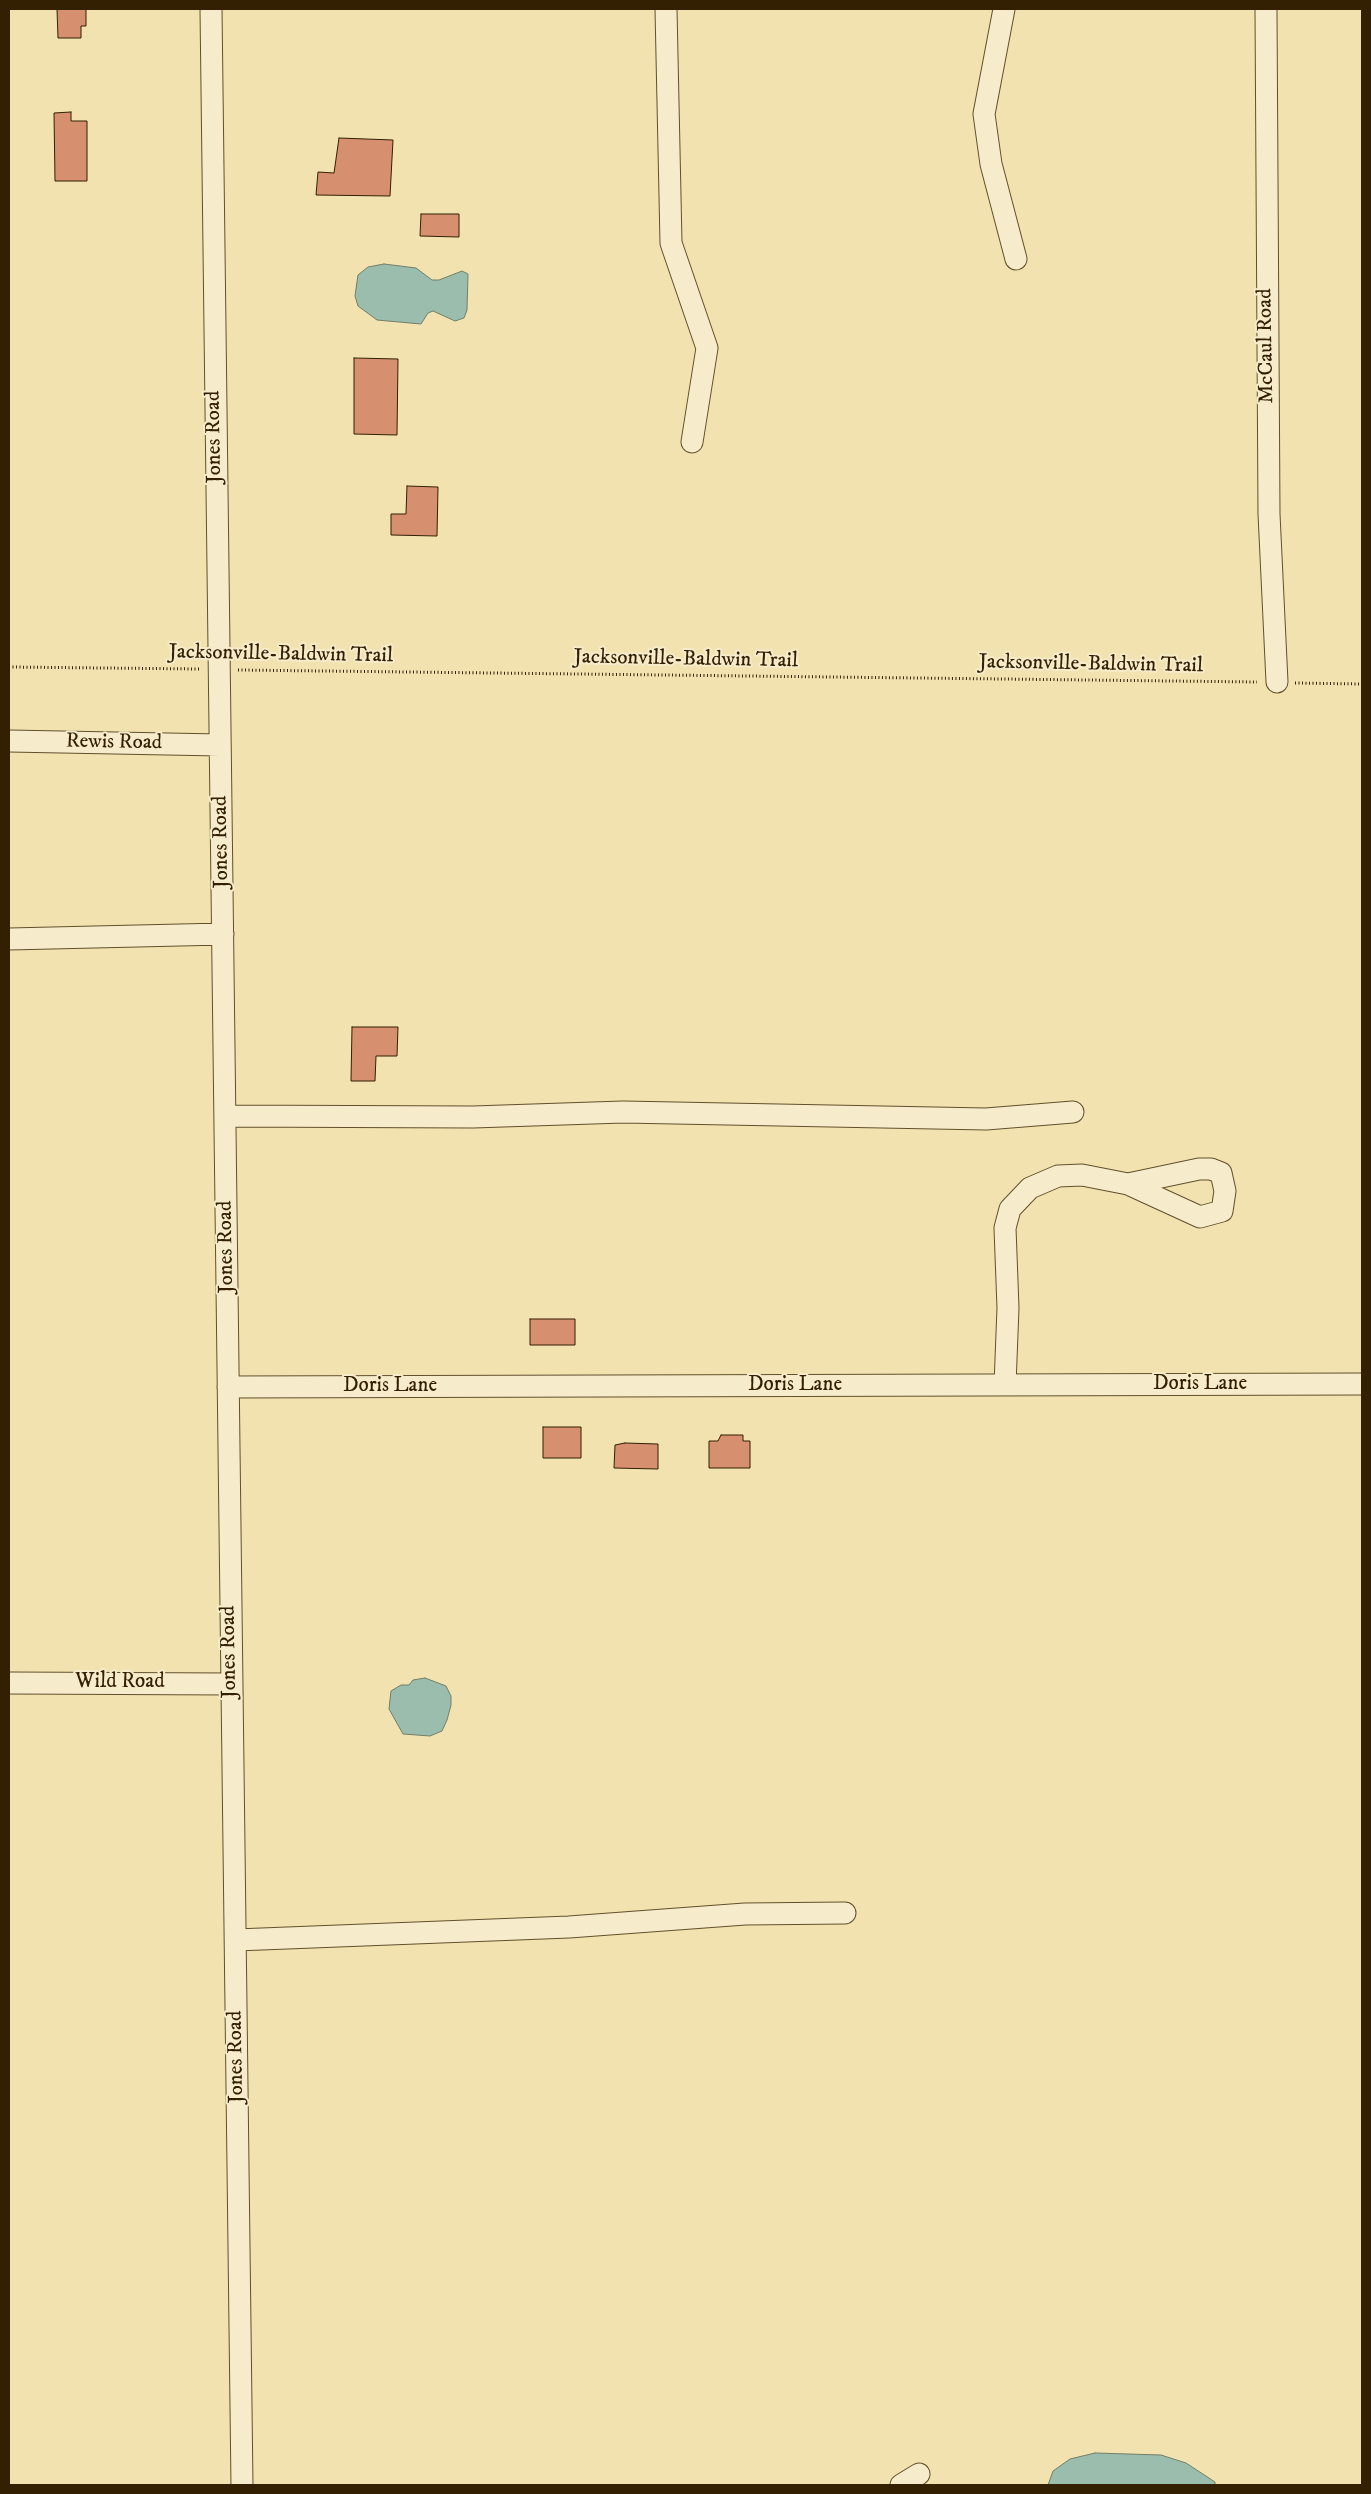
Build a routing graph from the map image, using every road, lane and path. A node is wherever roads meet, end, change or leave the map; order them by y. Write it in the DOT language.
graph roads {
  1 [pos="211,9"];
  2 [pos="666,9"];
  3 [pos="1004,9"];
  4 [pos="1266,9"];
  5 [pos="1016,259"];
  6 [pos="692,442"];
  7 [pos="9,667"];
  8 [pos="218,669"];
  9 [pos="1277,682"];
  10 [pos="1362,684"];
  11 [pos="9,741"];
  12 [pos="220,745"];
  13 [pos="223,934"];
  14 [pos="9,939"];
  15 [pos="1073,1112"];
  16 [pos="225,1116"];
  17 [pos="1128,1184"];
  18 [pos="1362,1384"];
  19 [pos="1004,1385"];
  20 [pos="228,1387"];
  21 [pos="9,1683"];
  22 [pos="230,1684"];
  23 [pos="845,1913"];
  24 [pos="236,1940"];
  25 [pos="919,2474"];
  26 [pos="242,2485"];
  27 [pos="901,2485"];
  1 -- 8 [label="street, Jones Road"];
  2 -- 6 [label="street"];
  3 -- 5 [label="street"];
  4 -- 9 [label="street, McCaul Road"];
  7 -- 8 [label="path, Jacksonville-Baldwin Trail"];
  8 -- 9 [label="path, Jacksonville-Baldwin Trail"];
  8 -- 12 [label="street, Jones Road"];
  9 -- 10 [label="path, Jacksonville-Baldwin Trail"];
  11 -- 12 [label="street, Rewis Road"];
  12 -- 13 [label="street, Jones Road"];
  13 -- 14 [label="street"];
  13 -- 16 [label="street, Jones Road"];
  15 -- 16 [label="street"];
  16 -- 20 [label="street, Jones Road"];
  17 -- 19 [label="street"];
  18 -- 19 [label="street, Doris Lane"];
  19 -- 20 [label="street, Doris Lane"];
  20 -- 22 [label="street, Jones Road"];
  21 -- 22 [label="street, Wild Road"];
  22 -- 24 [label="street, Jones Road"];
  23 -- 24 [label="street"];
  24 -- 26 [label="street, Jones Road"];
  25 -- 27 [label="street"];
}
